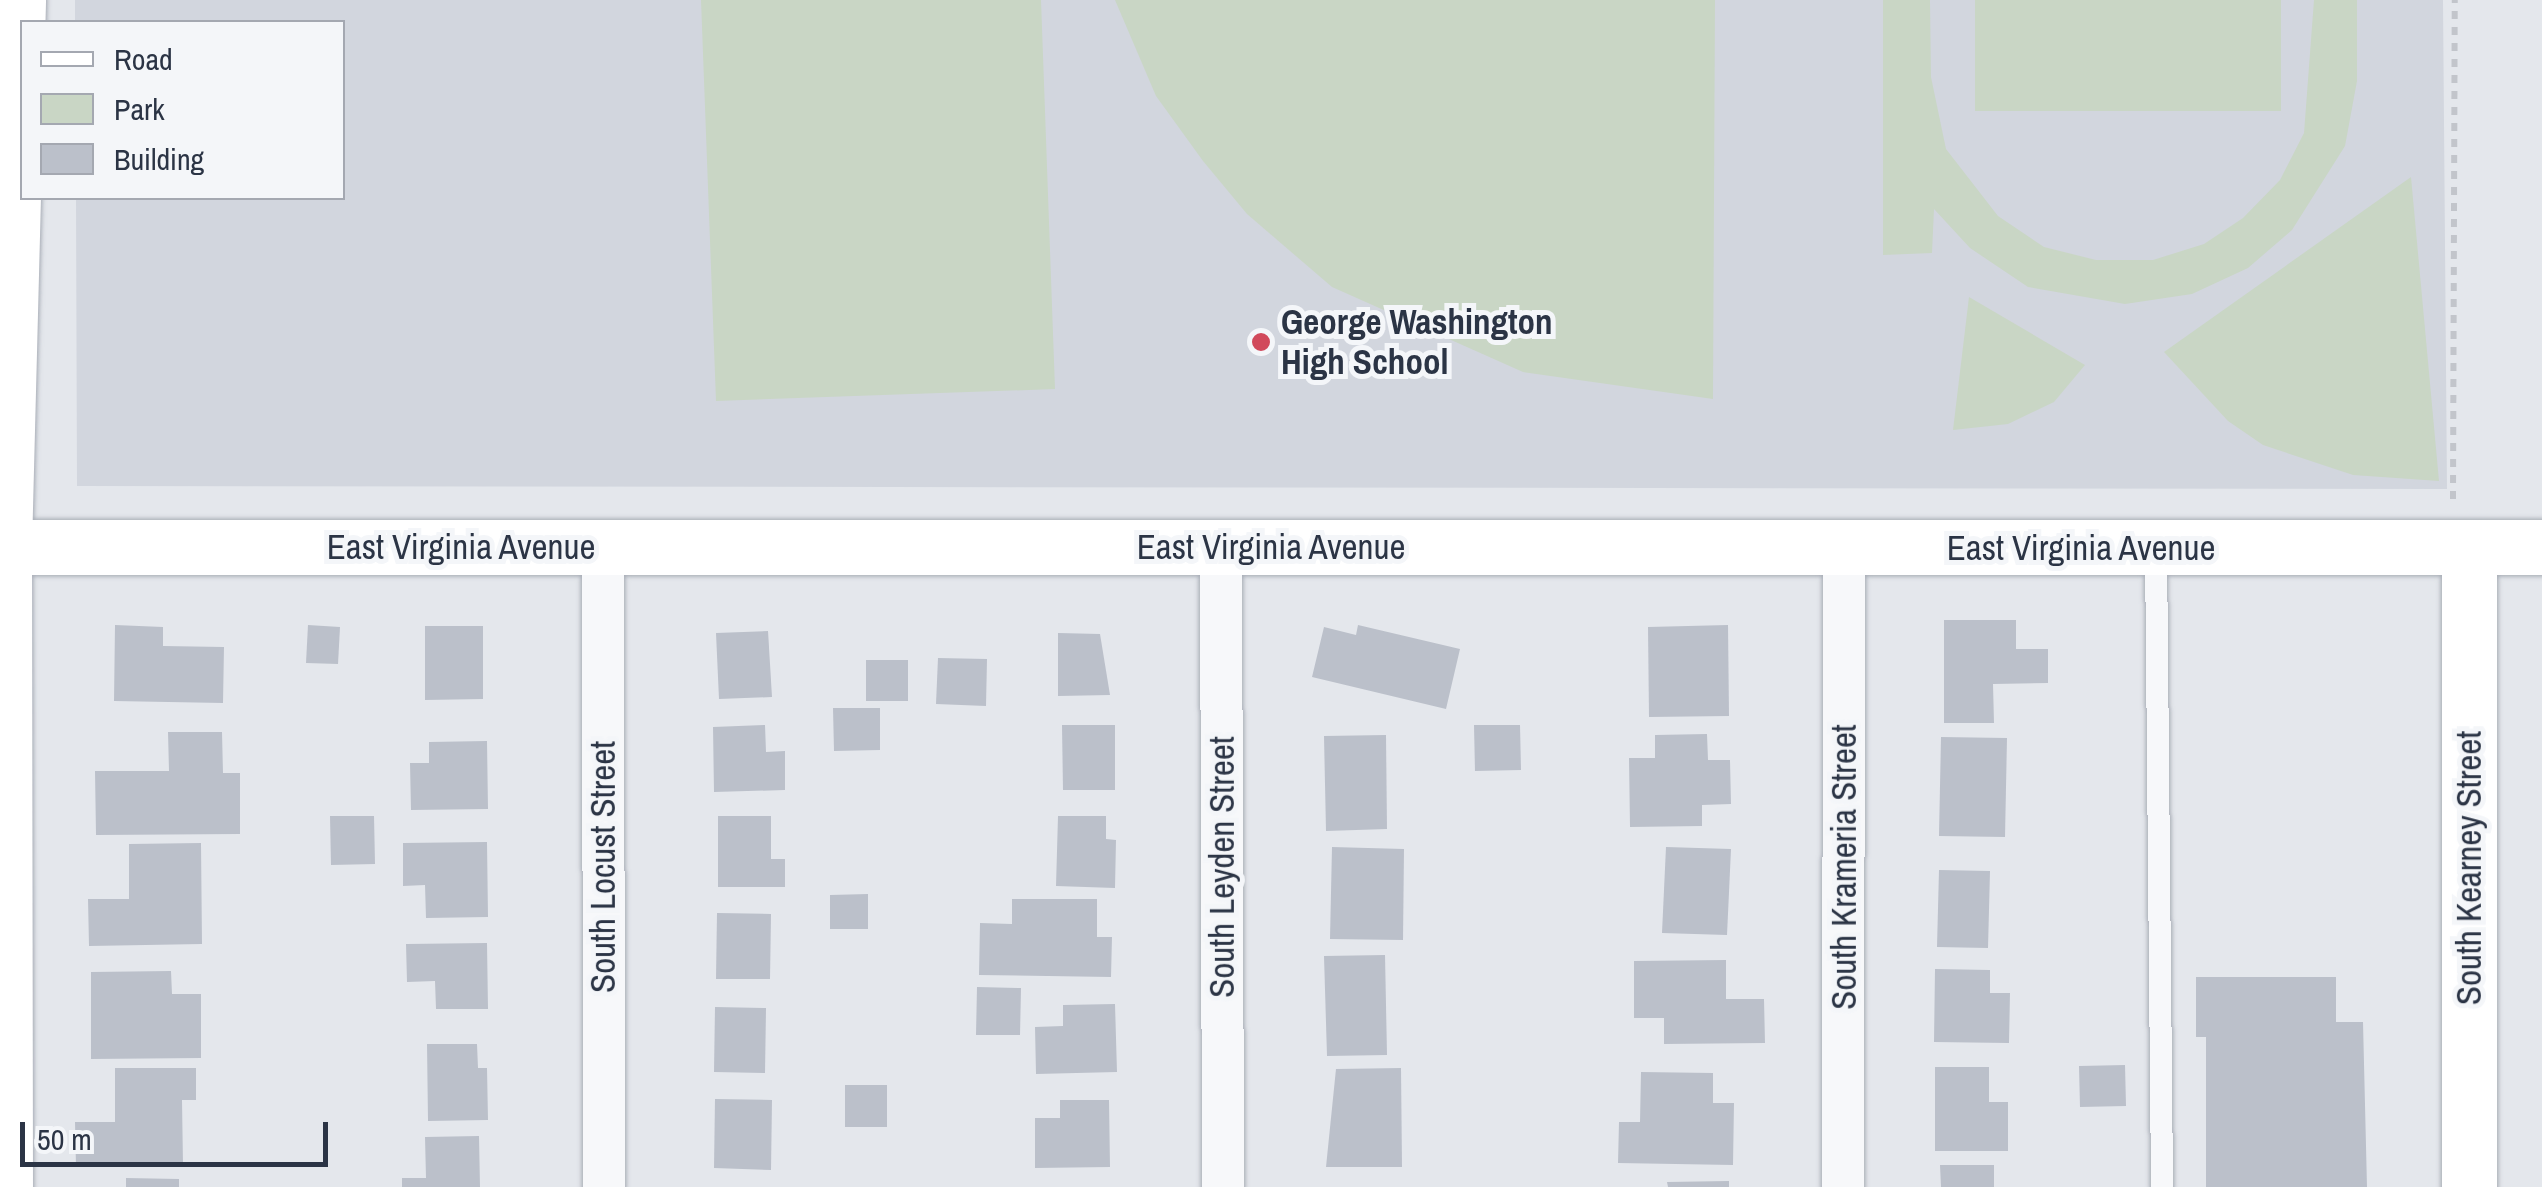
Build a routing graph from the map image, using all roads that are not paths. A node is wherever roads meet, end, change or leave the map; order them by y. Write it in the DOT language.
graph roads {
  1 [pos="18,0"];
  2 [pos="2,547"];
  3 [pos="1844,547"];
  4 [pos="603,548"];
  5 [pos="1222,548"];
  6 [pos="2156,548"];
  7 [pos="2469,548"];
  8 [pos="2542,548"];
  9 [pos="4,1187"];
  10 [pos="604,1187"];
  11 [pos="1223,1187"];
  12 [pos="1844,1187"];
  13 [pos="2162,1187"];
  14 [pos="2469,1187"];
  1 -- 2 [label="street"];
  2 -- 4 [label="street, East Virginia Avenue"];
  2 -- 9 [label="street"];
  3 -- 5 [label="street, East Virginia Avenue"];
  3 -- 6 [label="street, East Virginia Avenue"];
  3 -- 12 [label="street, South Krameria Street"];
  4 -- 5 [label="street, East Virginia Avenue"];
  4 -- 10 [label="street, South Locust Street"];
  5 -- 11 [label="street, South Leyden Street"];
  6 -- 7 [label="street, East Virginia Avenue"];
  6 -- 13 [label="lane"];
  7 -- 8 [label="street, East Virginia Avenue"];
  7 -- 14 [label="street, South Kearney Street"];
}
